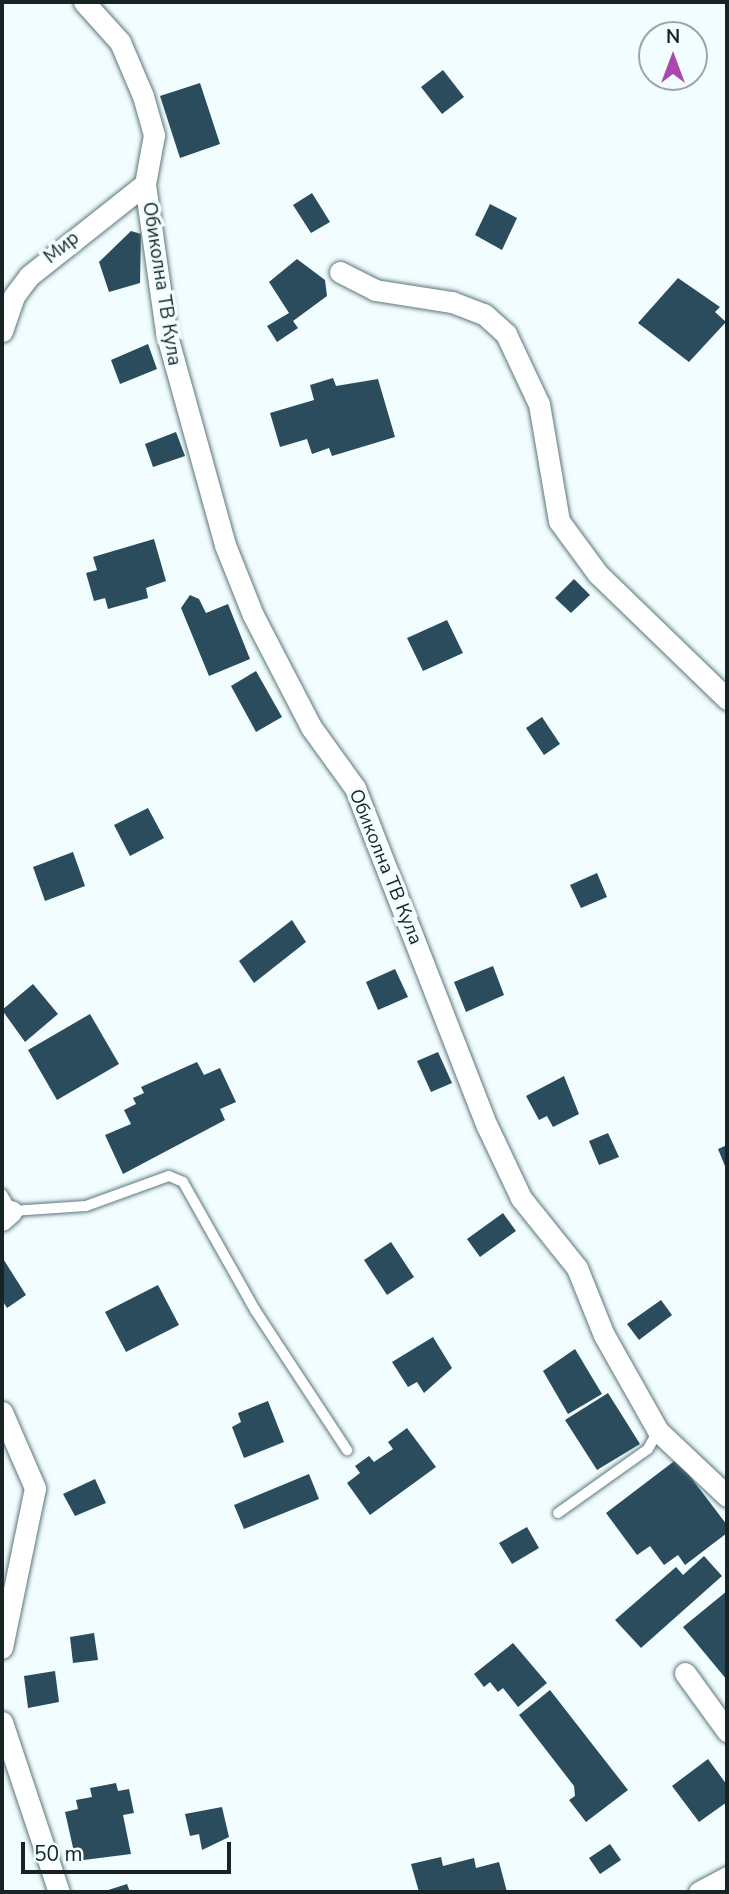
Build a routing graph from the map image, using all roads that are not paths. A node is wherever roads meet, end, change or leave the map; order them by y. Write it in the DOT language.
graph roads {
  1 [pos="84,2"];
  2 [pos="145,184"];
  3 [pos="340,272"];
  4 [pos="2,331"];
  5 [pos="727,699"];
  6 [pos="5,1209"];
  7 [pos="2,1412"];
  8 [pos="658,1431"];
  9 [pos="346,1450"];
  10 [pos="727,1496"];
  11 [pos="558,1513"];
  12 [pos="2,1648"];
  13 [pos="685,1672"];
  14 [pos="2,1722"];
  15 [pos="727,1731"];
  16 [pos="727,1877"];
  17 [pos="59,1892"];
  18 [pos="699,1892"];
  1 -- 2 [label="street, Обиколна ТВ Кула"];
  2 -- 4 [label="street, Мир"];
  2 -- 8 [label="street, Обиколна ТВ Кула"];
  3 -- 5 [label="street"];
  6 -- 9 [label="lane"];
  7 -- 12 [label="street"];
  8 -- 10 [label="street, Обиколна ТВ Кула"];
  8 -- 11 [label="lane"];
  13 -- 15 [label="street"];
  14 -- 17 [label="street"];
  16 -- 18 [label="street"];
}
